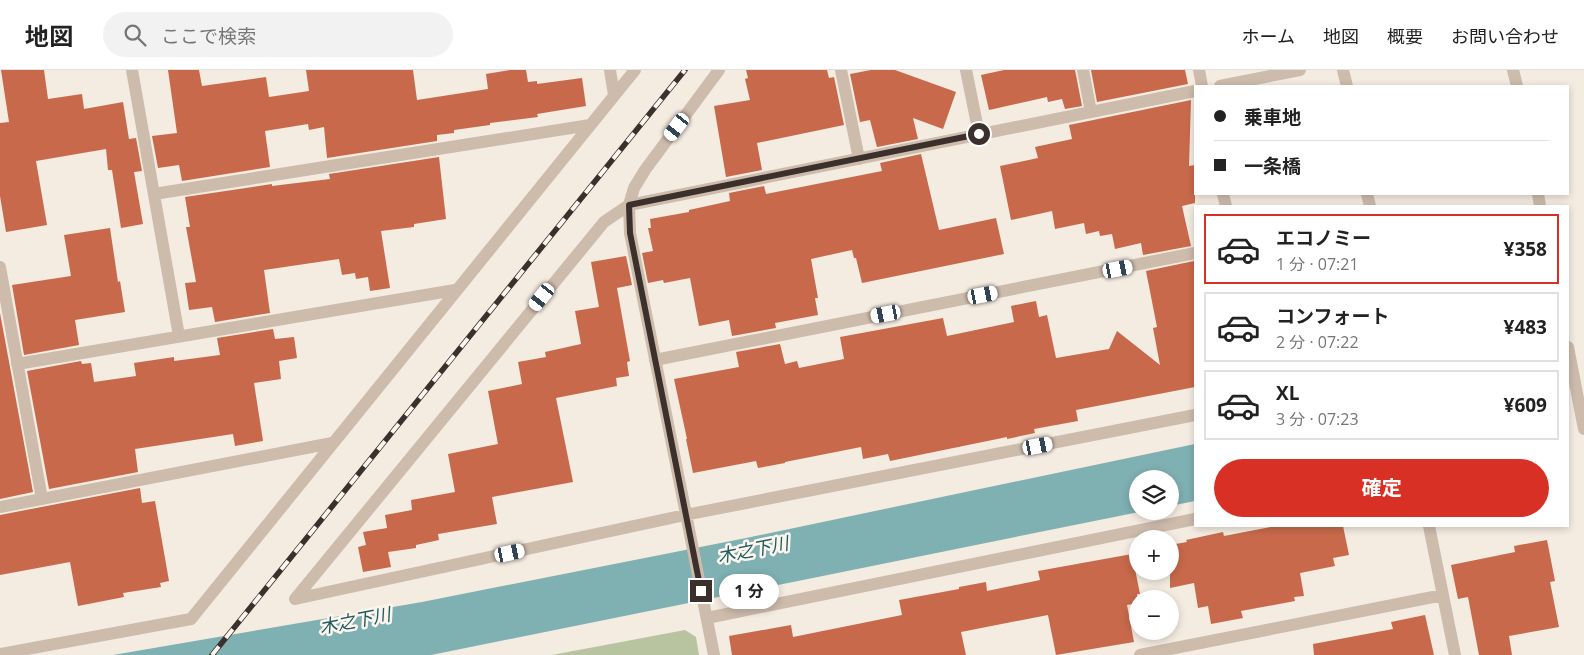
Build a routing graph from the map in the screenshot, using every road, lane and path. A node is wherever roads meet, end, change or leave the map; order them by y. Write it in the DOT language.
graph roads {
  1 [pos="132,70"];
  2 [pos="610,70"];
  3 [pos="635,70"];
  4 [pos="719,70"];
  5 [pos="841,70"];
  6 [pos="966,70"];
  7 [pos="1083,70"];
  8 [pos="1199,70"];
  9 [pos="1300,70"];
  10 [pos="1344,70"];
  11 [pos="1513,70"];
  12 [pos="1202,85"];
  13 [pos="1225,85"];
  14 [pos="1347,85"];
  15 [pos="1516,85"];
  16 [pos="1194,91"];
  17 [pos="614,96"];
  18 [pos="1091,112"];
  19 [pos="590,125"];
  20 [pos="979,134"];
  21 [pos="859,159"];
  22 [pos="154,194"];
  23 [pos="629,205"];
  24 [pos="1194,254"];
  25 [pos="0,267"];
  26 [pos="456,290"];
  27 [pos="179,336"];
  28 [pos="1569,355"];
  29 [pos="655,360"];
  30 [pos="18,364"];
  31 [pos="1194,415"];
  32 [pos="1584,429"];
  33 [pos="332,443"];
  34 [pos="42,499"];
  35 [pos="0,507"];
  36 [pos="1194,519"];
  37 [pos="687,521"];
  38 [pos="1429,527"];
  39 [pos="1443,595"];
  40 [pos="706,612"];
  41 [pos="0,654"];
  42 [pos="714,655"];
  43 [pos="1140,655"];
  44 [pos="1455,655"];
  1 -- 22 [label="street"];
  2 -- 17 [label="street"];
  3 -- 17 [label="street"];
  4 -- 23 [label="street"];
  5 -- 21 [label="street"];
  6 -- 20 [label="street"];
  7 -- 18 [label="street"];
  8 -- 12 [label="street"];
  9 -- 13 [label="street"];
  10 -- 14 [label="street"];
  11 -- 15 [label="street"];
  16 -- 18 [label="street"];
  17 -- 19 [label="street"];
  18 -- 20 [label="street"];
  19 -- 22 [label="street"];
  19 -- 26 [label="street"];
  20 -- 21 [label="street"];
  21 -- 23 [label="street"];
  22 -- 27 [label="street"];
  23 -- 29 [label="street"];
  23 -- 37 [label="street"];
  24 -- 29 [label="street"];
  25 -- 30 [label="street"];
  26 -- 27 [label="street"];
  26 -- 33 [label="street"];
  27 -- 30 [label="street"];
  28 -- 32 [label="street"];
  29 -- 37 [label="street"];
  30 -- 34 [label="street"];
  31 -- 37 [label="street"];
  33 -- 34 [label="street"];
  33 -- 41 [label="street"];
  34 -- 35 [label="street"];
  36 -- 40 [label="street"];
  37 -- 40 [label="street"];
  38 -- 39 [label="street"];
  39 -- 43 [label="street"];
  39 -- 44 [label="street"];
  40 -- 42 [label="street"];
}
